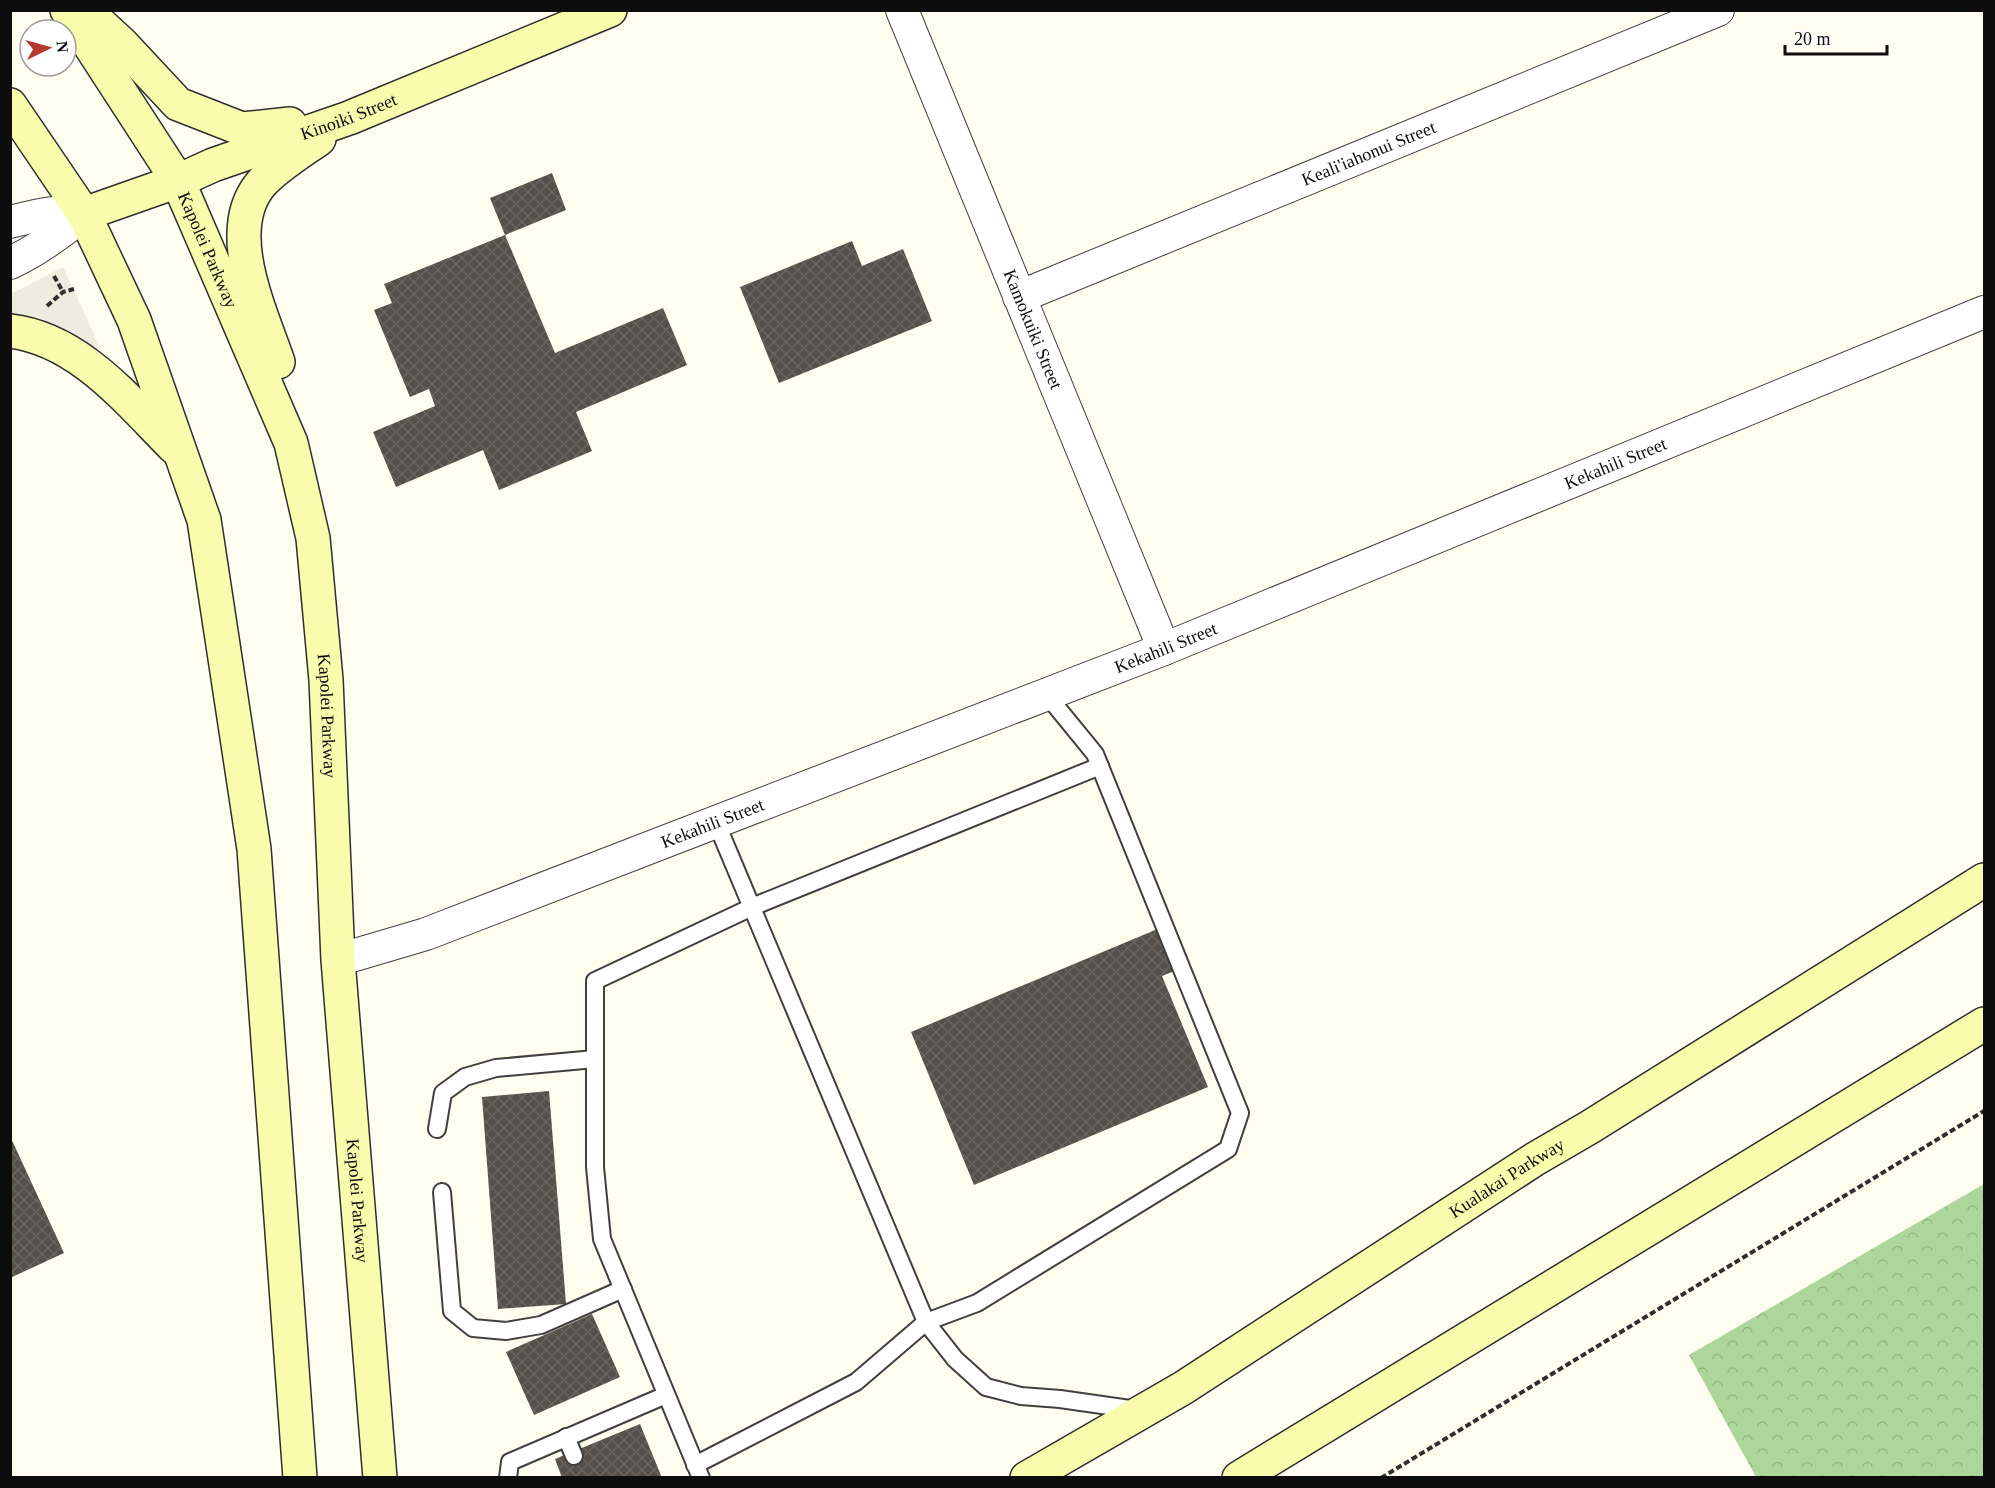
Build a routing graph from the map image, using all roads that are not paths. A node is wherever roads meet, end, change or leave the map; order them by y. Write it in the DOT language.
graph roads {
  1 [pos="67,10"];
  2 [pos="85,10"];
  3 [pos="610,10"];
  4 [pos="902,10"];
  5 [pos="1718,10"];
  6 [pos="10,105"];
  7 [pos="349,118"];
  8 [pos="178,181"];
  9 [pos="84,214"];
  10 [pos="10,222"];
  11 [pos="10,263"];
  12 [pos="1019,297"];
  13 [pos="1984,312"];
  14 [pos="10,331"];
  15 [pos="181,454"];
  16 [pos="313,538"];
  17 [pos="1164,649"];
  18 [pos="1046,694"];
  19 [pos="1100,766"];
  20 [pos="716,822"];
  21 [pos="1984,880"];
  22 [pos="752,907"];
  23 [pos="338,960"];
  24 [pos="1984,1024"];
  25 [pos="595,1059"];
  26 [pos="437,1128"];
  27 [pos="442,1192"];
  28 [pos="623,1289"];
  29 [pos="926,1322"];
  30 [pos="666,1395"];
  31 [pos="1143,1411"];
  32 [pos="566,1437"];
  33 [pos="574,1456"];
  34 [pos="698,1471"];
  35 [pos="300,1478"];
  36 [pos="380,1478"];
  37 [pos="508,1478"];
  38 [pos="1027,1478"];
  39 [pos="1239,1478"];
  1 -- 8 [label="main road, Kapolei Parkway"];
  2 -- 7 [label="main road"];
  3 -- 7 [label="main road, Kinoiki Street"];
  4 -- 12 [label="street, Kamokuiki Street"];
  5 -- 12 [label="street, Keali'iahonui Street"];
  6 -- 9 [label="main road"];
  7 -- 8 [label="main road, Kinoiki Street"];
  7 -- 16 [label="main road"];
  8 -- 9 [label="main road, Kinoiki Street"];
  8 -- 16 [label="main road, Kapolei Parkway"];
  9 -- 10 [label="street"];
  9 -- 11 [label="street"];
  9 -- 15 [label="main road"];
  12 -- 17 [label="street, Kamokuiki Street"];
  13 -- 17 [label="street, Kekahili Street"];
  14 -- 15 [label="main road"];
  15 -- 35 [label="main road"];
  16 -- 23 [label="main road, Kapolei Parkway"];
  17 -- 18 [label="street, Kekahili Street"];
  18 -- 19 [label="lane"];
  18 -- 20 [label="street, Kekahili Street"];
  19 -- 22 [label="lane"];
  19 -- 29 [label="lane"];
  20 -- 22 [label="lane"];
  20 -- 23 [label="street, Kekahili Street"];
  21 -- 31 [label="main road, Kualakai Parkway"];
  22 -- 25 [label="lane"];
  22 -- 29 [label="lane"];
  23 -- 36 [label="main road, Kapolei Parkway"];
  24 -- 39 [label="main road"];
  25 -- 26 [label="lane"];
  25 -- 28 [label="lane"];
  27 -- 28 [label="lane"];
  28 -- 30 [label="lane"];
  29 -- 31 [label="lane"];
  29 -- 34 [label="lane"];
  30 -- 32 [label="lane"];
  30 -- 34 [label="lane"];
  31 -- 38 [label="main road, Kualakai Parkway"];
  32 -- 33 [label="lane"];
  32 -- 37 [label="lane"];
}
